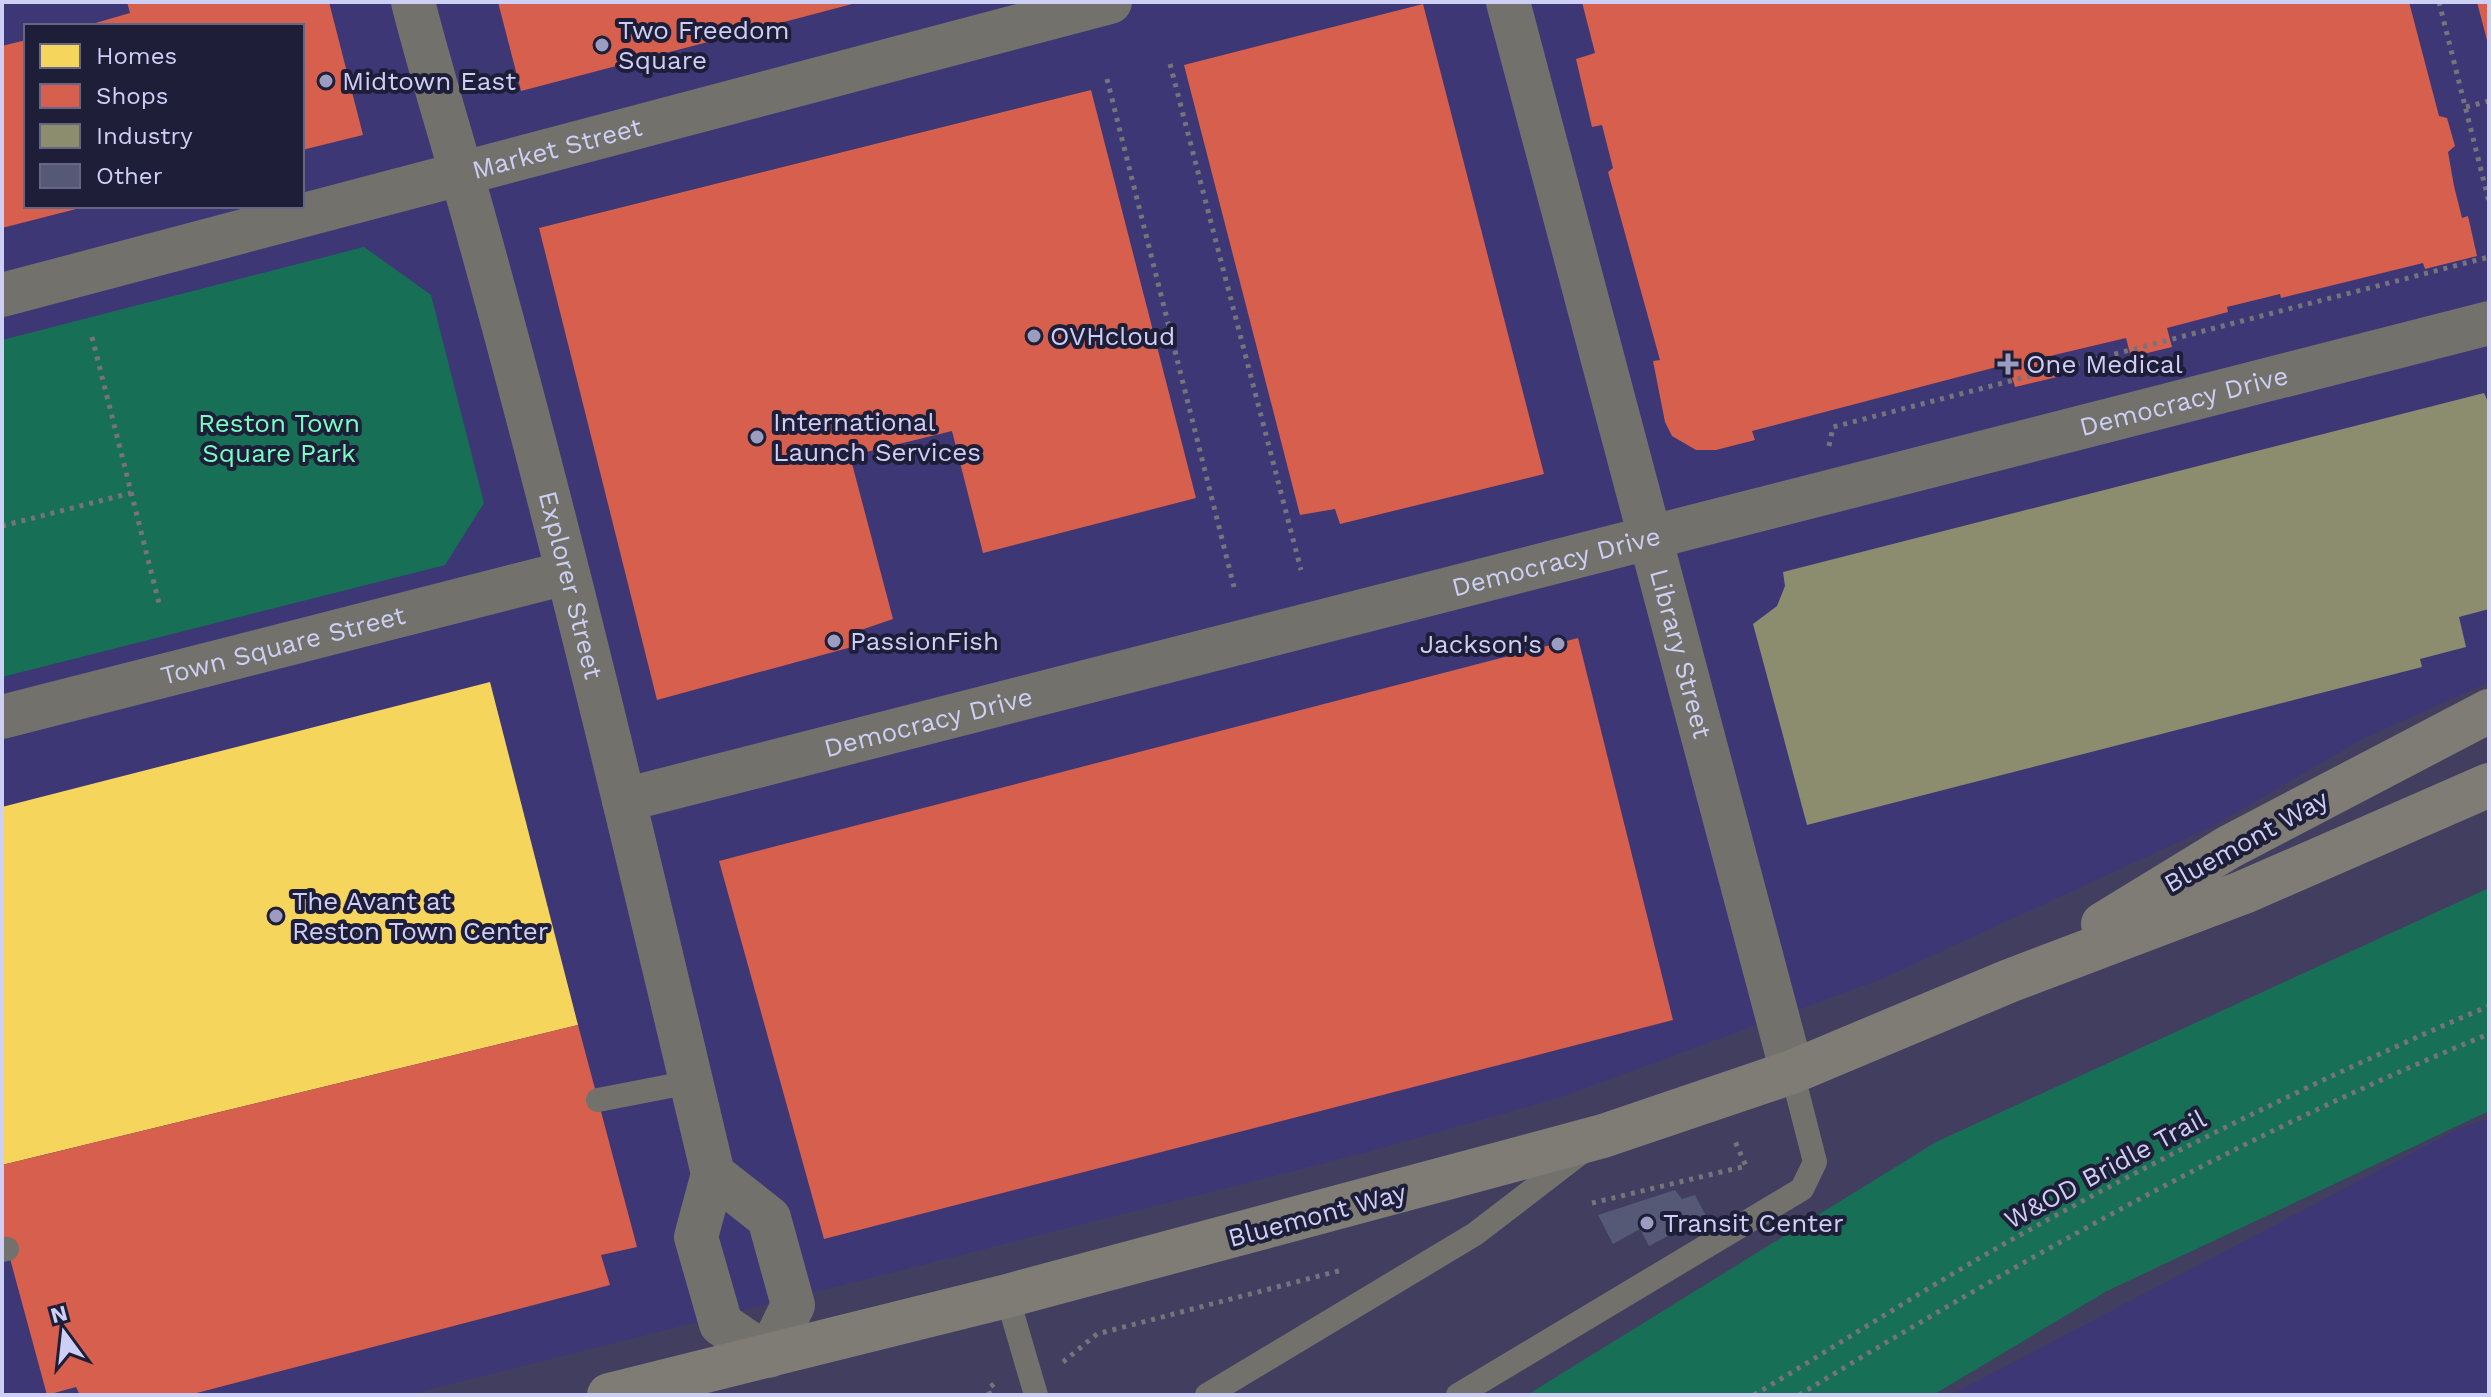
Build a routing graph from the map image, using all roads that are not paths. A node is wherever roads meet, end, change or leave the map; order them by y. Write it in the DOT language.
graph roads {
  1 [pos="413,2"];
  2 [pos="1110,2"];
  3 [pos="1508,2"];
  4 [pos="460,175"];
  5 [pos="2,295"];
  6 [pos="2489,323"];
  7 [pos="1650,538"];
  8 [pos="566,573"];
  9 [pos="2489,711"];
  10 [pos="2,717"];
  11 [pos="2489,785"];
  12 [pos="624,800"];
  13 [pos="2009,981"];
  14 [pos="1792,1072"];
  15 [pos="691,1082"];
  16 [pos="598,1100"];
  17 [pos="1603,1136"];
  18 [pos="713,1174"];
  19 [pos="1007,1296"];
  20 [pos="768,1356"];
  21 [pos="609,1395"];
  22 [pos="1036,1395"];
  23 [pos="1207,1395"];
  24 [pos="1458,1395"];
  1 -- 4 [label="street, Explorer Street"];
  2 -- 4 [label="street, Market Street"];
  3 -- 7 [label="street, Library Street"];
  4 -- 5 [label="street, Market Street"];
  4 -- 8 [label="street, Explorer Street"];
  6 -- 7 [label="street, Democracy Drive"];
  7 -- 12 [label="street, Democracy Drive"];
  7 -- 14 [label="street, Library Street"];
  8 -- 10 [label="street, Town Square Street"];
  8 -- 12 [label="street, Explorer Street"];
  9 -- 13 [label="street, Bluemont Way"];
  11 -- 13 [label="street, Bluemont Way"];
  12 -- 15 [label="street, Explorer Street"];
  13 -- 14 [label="street, Bluemont Way"];
  14 -- 17 [label="street, Bluemont Way"];
  14 -- 24 [label="lane"];
  15 -- 16 [label="lane"];
  15 -- 18 [label="street, Explorer Street"];
  17 -- 19 [label="street, Bluemont Way"];
  17 -- 23 [label="lane"];
  18 -- 20 [label="street, Explorer Street"];
  18 -- 20 [label="street"];
  19 -- 20 [label="street, Bluemont Way"];
  19 -- 22 [label="lane"];
  20 -- 21 [label="street, Bluemont Way"];
}
